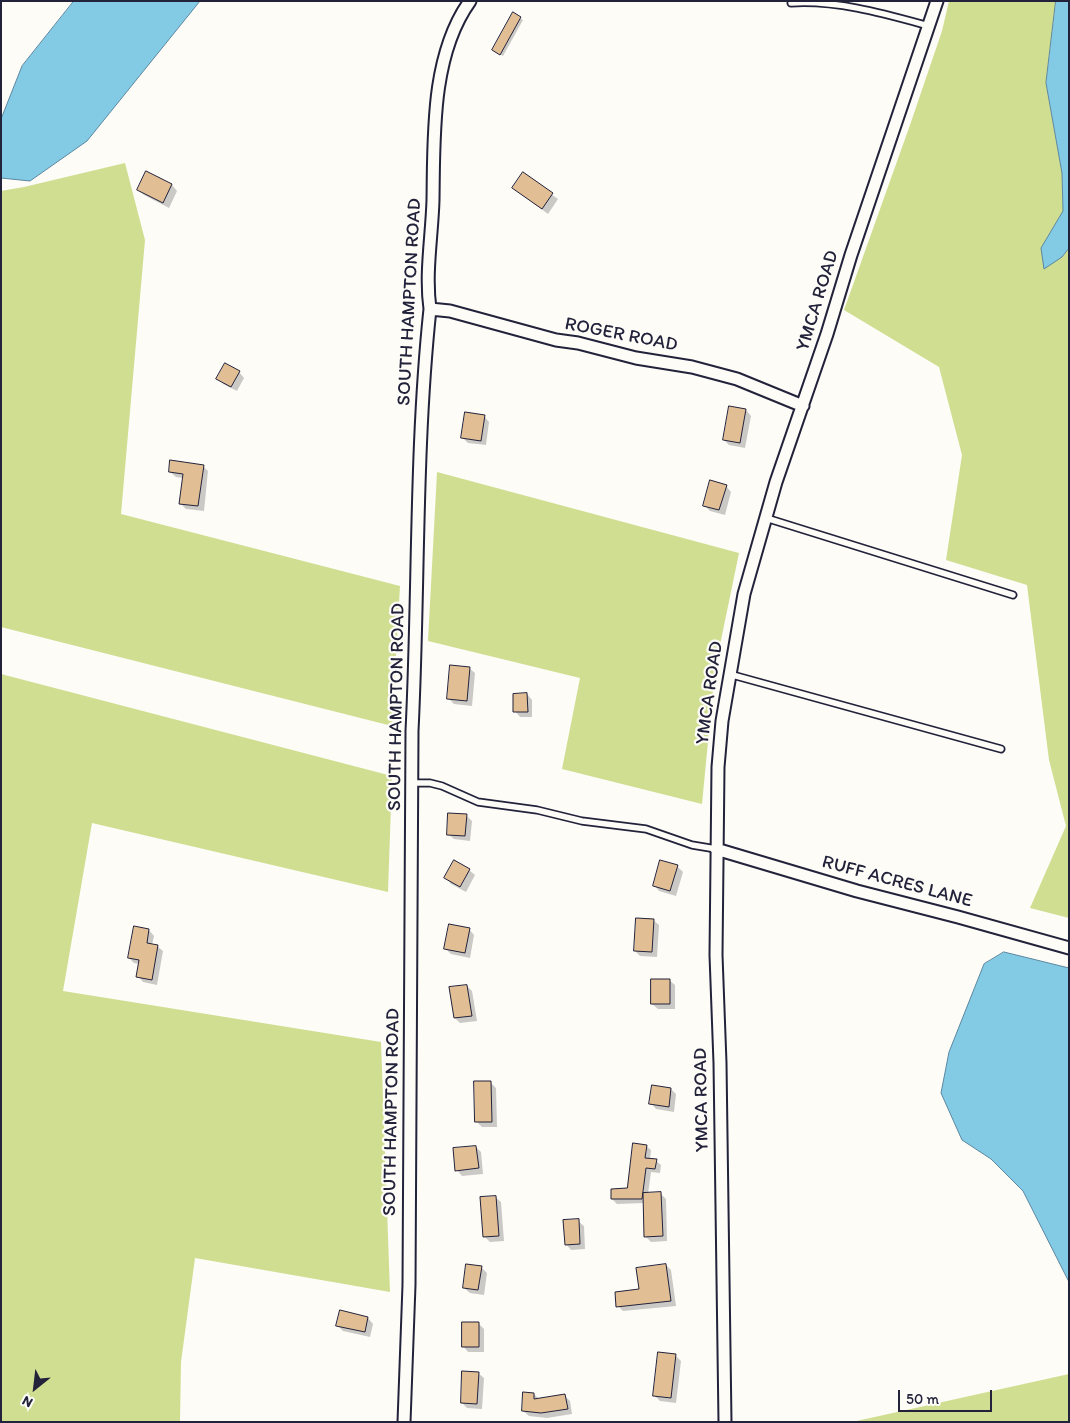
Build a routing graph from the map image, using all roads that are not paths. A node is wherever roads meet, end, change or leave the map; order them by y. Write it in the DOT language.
graph roads {
  1 [pos="470,1"];
  2 [pos="938,1"];
  3 [pos="791,4"];
  4 [pos="929,26"];
  5 [pos="430,309"];
  6 [pos="803,406"];
  7 [pos="766,518"];
  8 [pos="1013,594"];
  9 [pos="729,674"];
  10 [pos="1001,749"];
  11 [pos="412,783"];
  12 [pos="716,849"];
  13 [pos="1069,948"];
  14 [pos="404,1422"];
  15 [pos="725,1422"];
  1 -- 5 [label="street, SOUTH HAMPTON ROAD"];
  2 -- 4 [label="street, YMCA ROAD"];
  3 -- 4 [label="lane"];
  4 -- 6 [label="street, YMCA ROAD"];
  5 -- 6 [label="street, ROGER ROAD"];
  5 -- 11 [label="street, SOUTH HAMPTON ROAD"];
  6 -- 7 [label="street, YMCA ROAD"];
  7 -- 8 [label="lane"];
  7 -- 9 [label="street, YMCA ROAD"];
  9 -- 10 [label="lane"];
  9 -- 12 [label="street, YMCA ROAD"];
  11 -- 12 [label="lane"];
  11 -- 14 [label="street, SOUTH HAMPTON ROAD"];
  12 -- 13 [label="street, RUFF ACRES LANE"];
  12 -- 15 [label="street, YMCA ROAD"];
}
